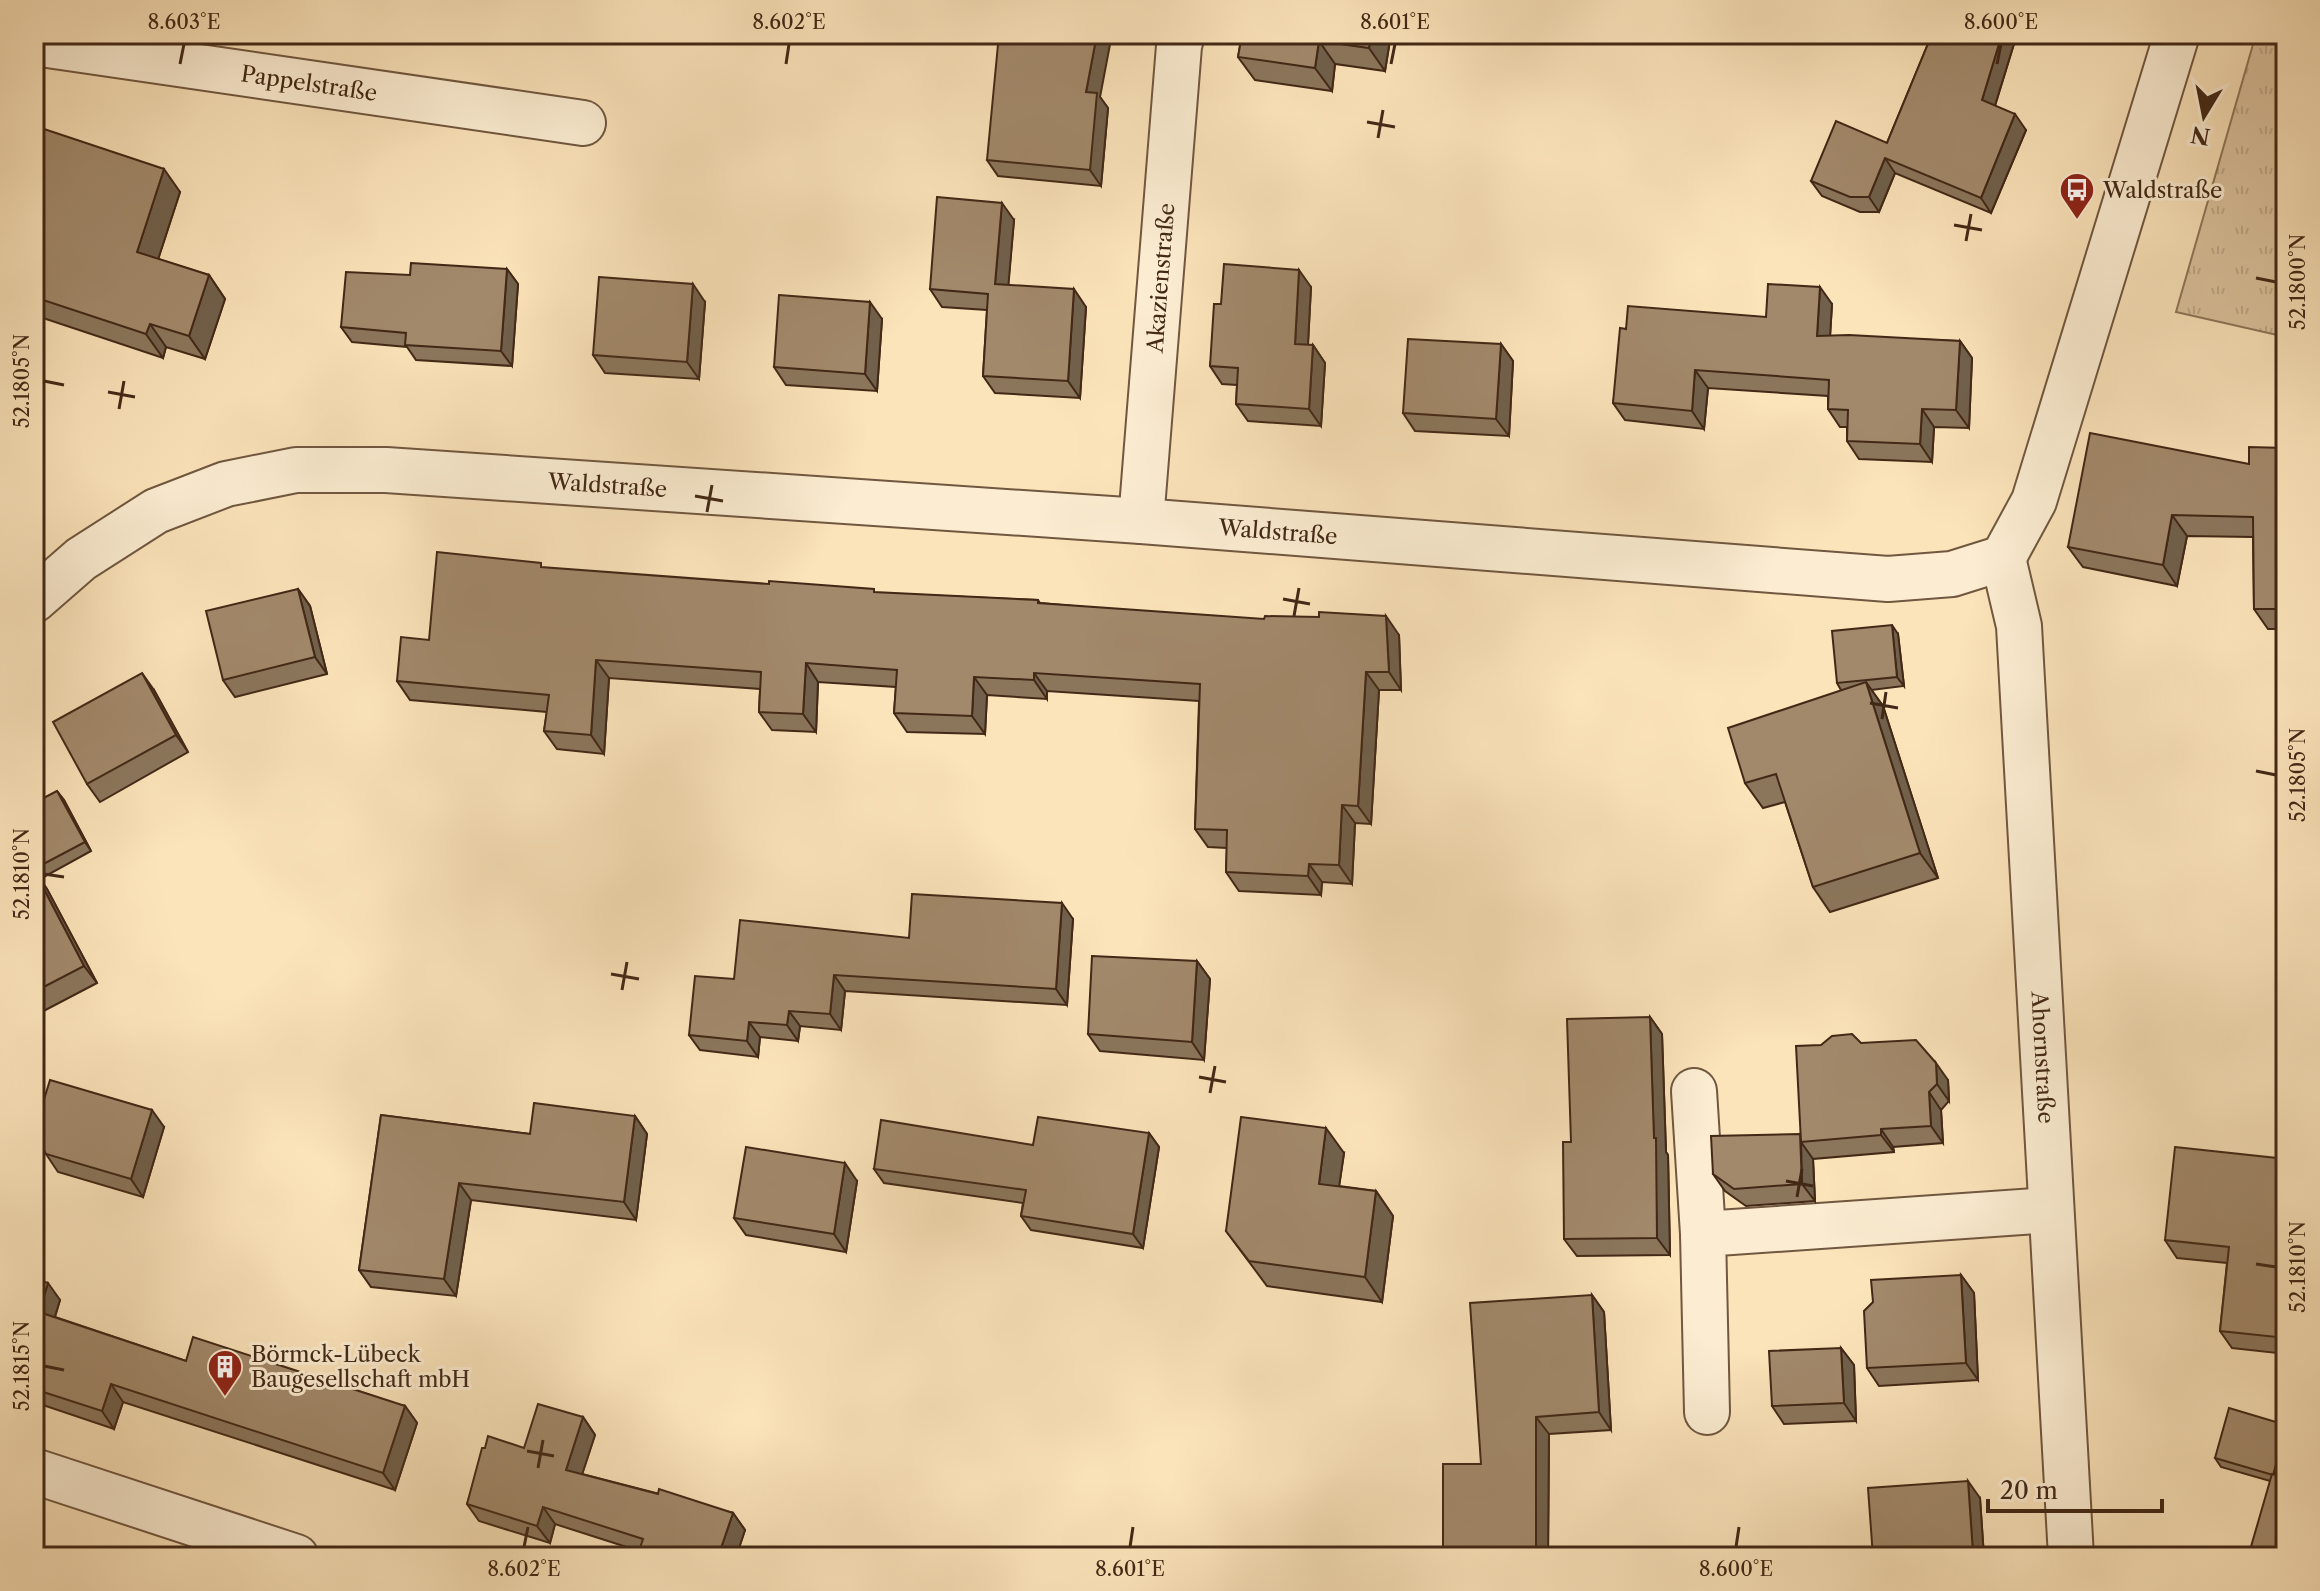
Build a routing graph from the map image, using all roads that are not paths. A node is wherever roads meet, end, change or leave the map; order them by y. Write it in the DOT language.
graph roads {
  1 [pos="1182,34"];
  2 [pos="2177,34"];
  3 [pos="34,43"];
  4 [pos="583,123"];
  5 [pos="1141,521"];
  6 [pos="2003,558"];
  7 [pos="34,600"];
  8 [pos="1694,1091"];
  9 [pos="2051,1210"];
  10 [pos="1703,1234"];
  11 [pos="1707,1412"];
  12 [pos="34,1471"];
  13 [pos="296,1557"];
  14 [pos="2071,1557"];
  1 -- 5 [label="street, Akazienstraße"];
  2 -- 6 [label="street"];
  3 -- 4 [label="street, Pappelstraße"];
  5 -- 6 [label="street, Waldstraße"];
  5 -- 7 [label="street, Waldstraße"];
  6 -- 9 [label="street, Ahornstraße"];
  8 -- 10 [label="street"];
  9 -- 10 [label="street"];
  9 -- 14 [label="street, Ahornstraße"];
  10 -- 11 [label="street"];
  12 -- 13 [label="street"];
}
